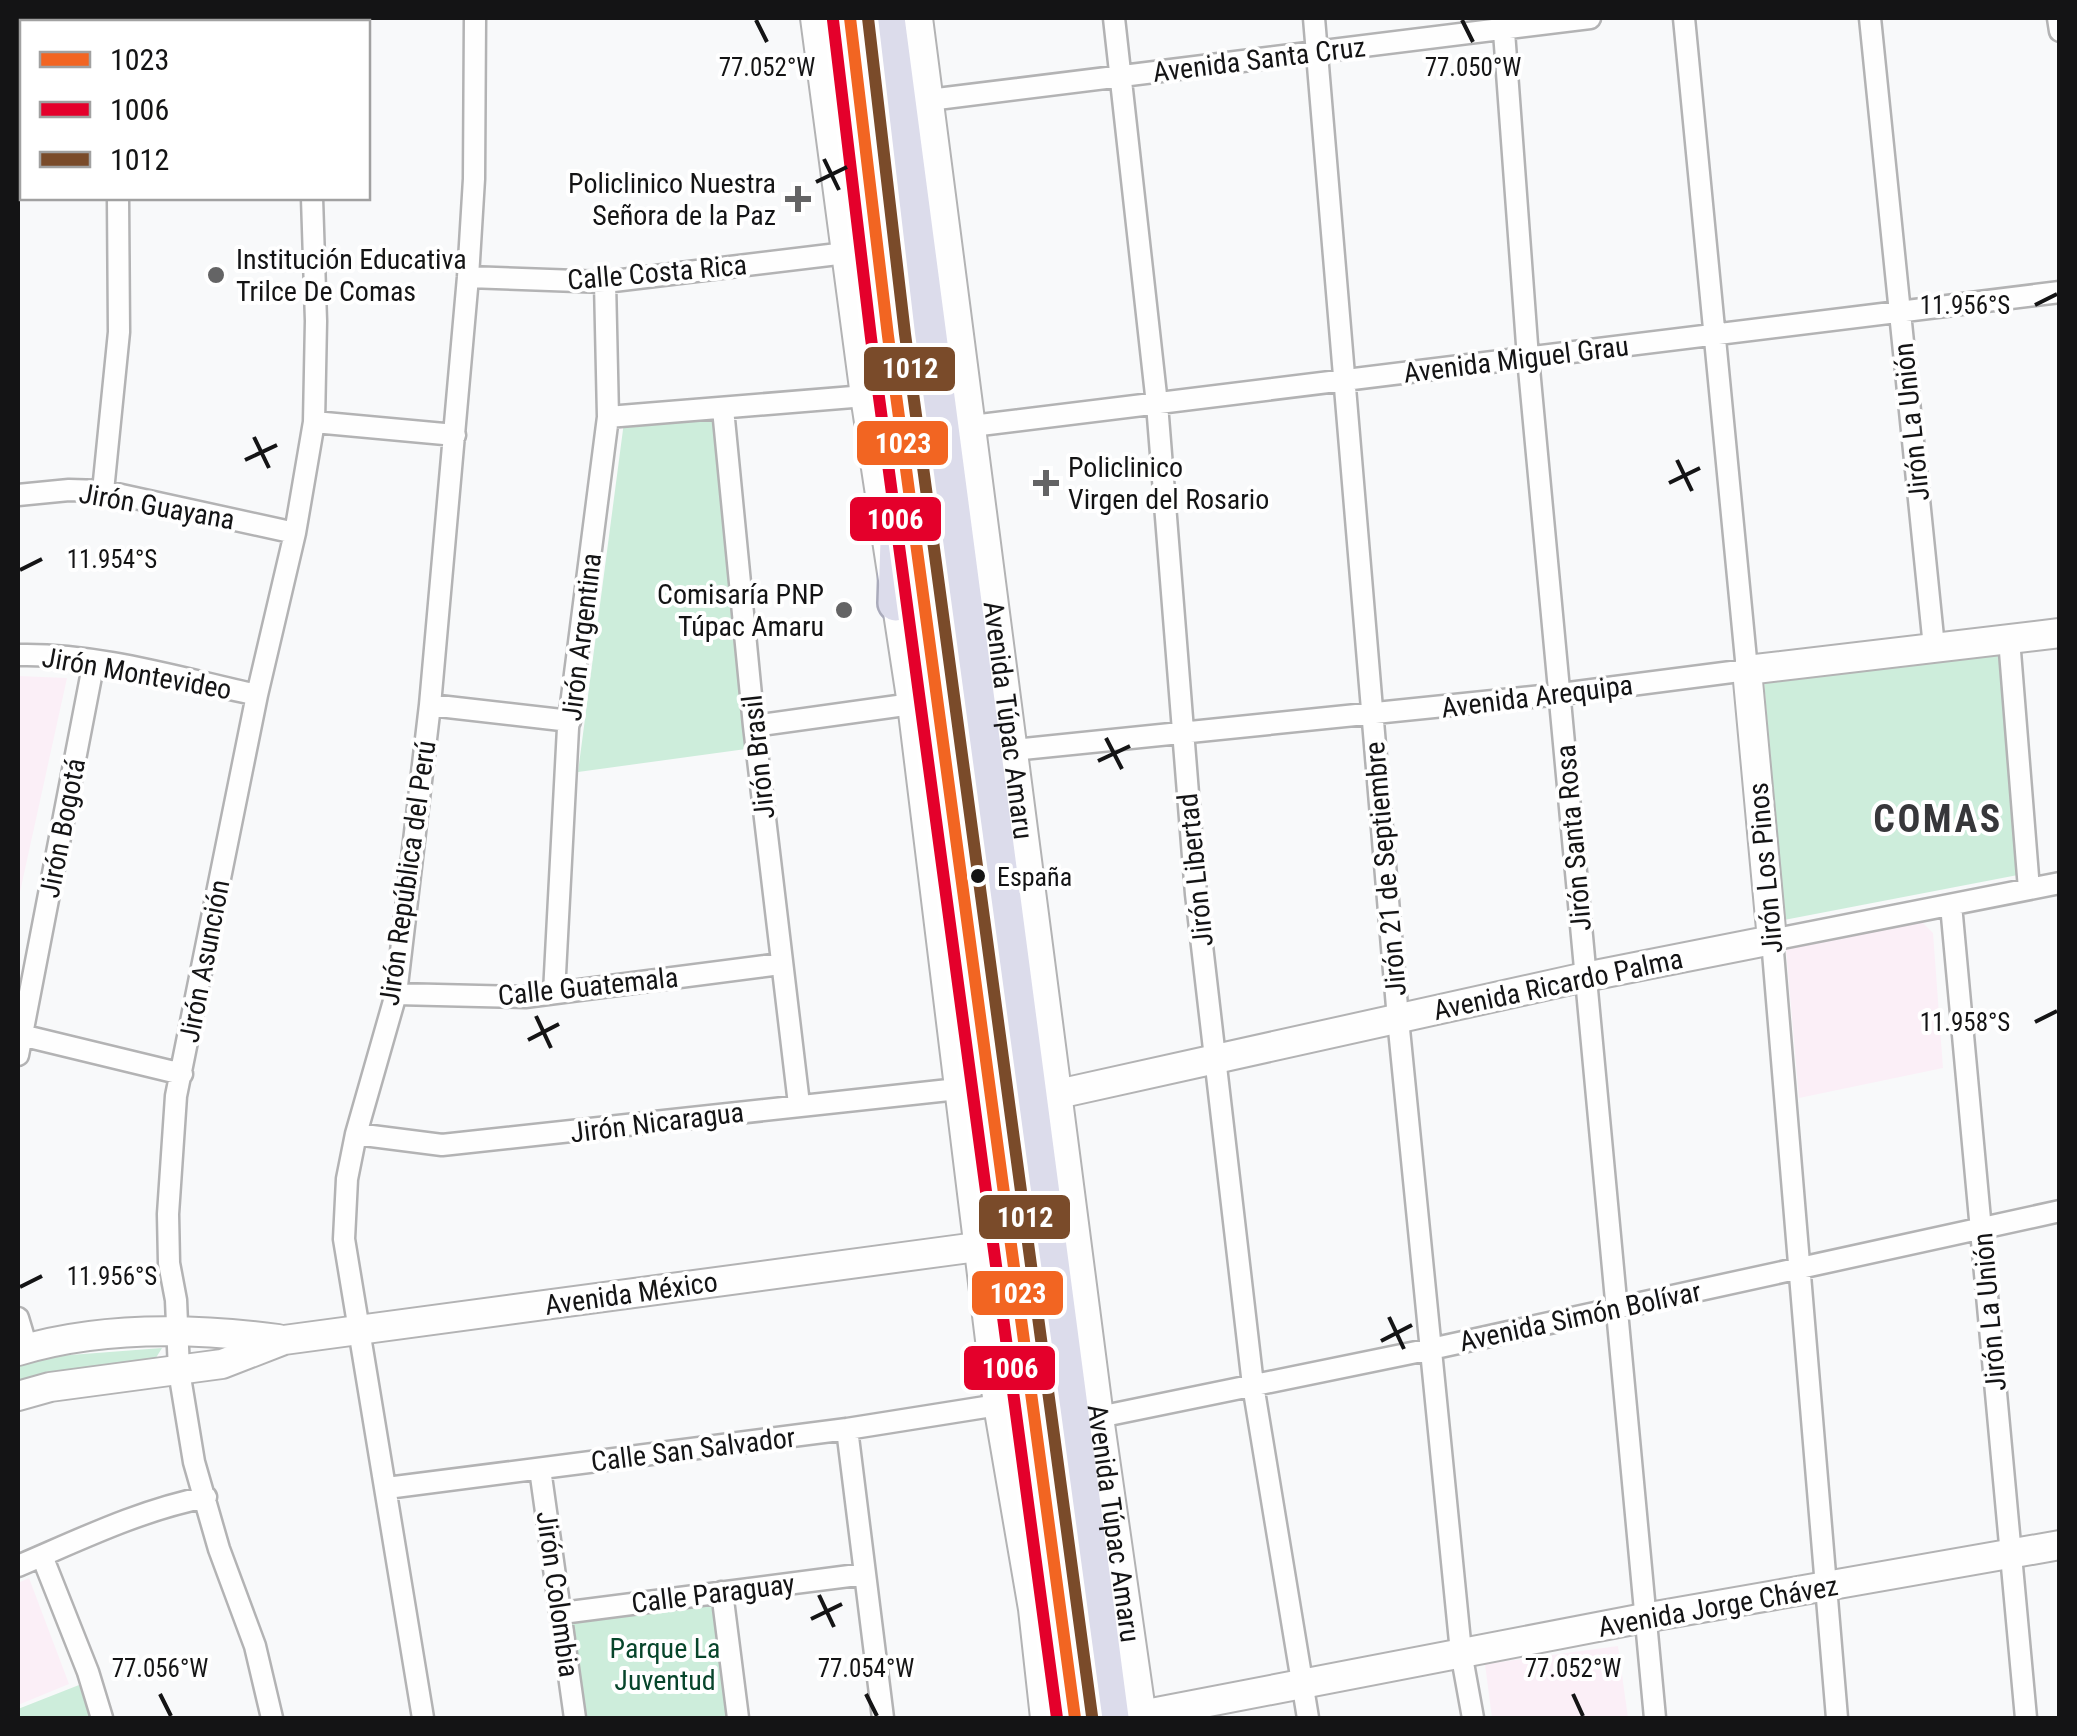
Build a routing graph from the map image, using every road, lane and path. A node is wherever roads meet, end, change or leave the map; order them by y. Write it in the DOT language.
graph roads {
  1 [pos="475,18"];
  2 [pos="815,18"];
  3 [pos="850,18"];
  4 [pos="887,18"];
  5 [pos="918,18"];
  6 [pos="1114,18"];
  7 [pos="1314,18"];
  8 [pos="1590,18"];
  9 [pos="1684,18"];
  10 [pos="1870,18"];
  11 [pos="2058,18"];
  12 [pos="1503,23"];
  13 [pos="2060,31"];
  14 [pos="1317,52"];
  15 [pos="1121,76"];
  16 [pos="929,100"];
  17 [pos="118,200"];
  18 [pos="312,200"];
  19 [pos="846,253"];
  20 [pos="468,277"];
  21 [pos="605,282"];
  22 [pos="2060,292"];
  23 [pos="1899,312"];
  24 [pos="1713,335"];
  25 [pos="888,336"];
  26 [pos="1528,358"];
  27 [pos="1345,380"];
  28 [pos="865,396"];
  29 [pos="1157,404"];
  30 [pos="723,409"];
  31 [pos="608,417"];
  32 [pos="314,422"];
  33 [pos="972,426"];
  34 [pos="455,435"];
  35 [pos="103,491"];
  36 [pos="18,495"];
  37 [pos="295,532"];
  38 [pos="896,603"];
  39 [pos="2060,632"];
  40 [pos="2009,638"];
  41 [pos="1934,647"];
  42 [pos="18,655"];
  43 [pos="94,660"];
  44 [pos="1747,670"];
  45 [pos="1561,694"];
  46 [pos="257,695"];
  47 [pos="912,704"];
  48 [pos="430,705"];
  49 [pos="1371,715"];
  50 [pos="570,721"];
  51 [pos="754,726"];
  52 [pos="1182,734"];
  53 [pos="1014,750"];
  54 [pos="2060,884"];
  55 [pos="2029,890"];
  56 [pos="1950,905"];
  57 [pos="1772,940"];
  58 [pos="780,964"];
  59 [pos="1585,977"];
  60 [pos="554,993"];
  61 [pos="396,994"];
  62 [pos="1398,1018"];
  63 [pos="20,1045"];
  64 [pos="1217,1059"];
  65 [pos="182,1074"];
  66 [pos="958,1089"];
  67 [pos="1058,1094"];
  68 [pos="799,1104"];
  69 [pos="356,1134"];
  70 [pos="2060,1211"];
  71 [pos="1982,1228"];
  72 [pos="977,1247"];
  73 [pos="1797,1268"];
  74 [pos="1618,1308"];
  75 [pos="18,1318"];
  76 [pos="359,1328"];
  77 [pos="178,1332"];
  78 [pos="284,1340"];
  79 [pos="22,1349"];
  80 [pos="1431,1349"];
  81 [pos="178,1371"];
  82 [pos="1254,1385"];
  83 [pos="18,1396"];
  84 [pos="998,1404"];
  85 [pos="1098,1417"];
  86 [pos="848,1430"];
  87 [pos="540,1469"];
  88 [pos="387,1488"];
  89 [pos="206,1497"];
  90 [pos="2060,1545"];
  91 [pos="2009,1554"];
  92 [pos="42,1556"];
  93 [pos="18,1566"];
  94 [pos="865,1574"];
  95 [pos="1826,1586"];
  96 [pos="722,1592"];
  97 [pos="562,1613"];
  98 [pos="1644,1618"];
  99 [pos="1461,1652"];
  100 [pos="1302,1683"];
  101 [pos="1131,1717"];
  102 [pos="102,1718"];
  103 [pos="272,1718"];
  104 [pos="424,1718"];
  105 [pos="575,1718"];
  106 [pos="738,1718"];
  107 [pos="883,1718"];
  108 [pos="1046,1718"];
  109 [pos="1076,1718"];
  110 [pos="1308,1718"];
  111 [pos="1473,1718"];
  112 [pos="1656,1718"];
  113 [pos="1837,1718"];
  114 [pos="2026,1718"];
  1 -- 20 [label="street, Jirón República del Perú"];
  2 -- 19 [label="main road"];
  3 -- 25 [label="highway"];
  4 -- 101 [label="highway, Avenida Túpac Amaru"];
  5 -- 16 [label="main road, Avenida Túpac Amaru"];
  6 -- 15 [label="street, Jirón Libertad"];
  7 -- 14 [label="street, Jirón 21 de Septiembre"];
  8 -- 12 [label="street, Avenida Santa Cruz"];
  9 -- 24 [label="street, Jirón Los Pinos"];
  10 -- 23 [label="street, Jirón La Unión"];
  11 -- 13 [label="street"];
  12 -- 14 [label="street, Avenida Santa Cruz"];
  12 -- 26 [label="street, Jirón Santa Rosa"];
  14 -- 15 [label="street, Avenida Santa Cruz"];
  14 -- 27 [label="street, Jirón 21 de Septiembre"];
  15 -- 16 [label="street, Avenida Santa Cruz"];
  15 -- 29 [label="street, Jirón Libertad"];
  16 -- 33 [label="main road, Avenida Túpac Amaru"];
  17 -- 35 [label="street"];
  18 -- 32 [label="street, Jirón Asunción"];
  19 -- 21 [label="street, Calle Costa Rica"];
  19 -- 28 [label="main road"];
  20 -- 21 [label="street, Calle Costa Rica"];
  20 -- 34 [label="street, Jirón República del Perú"];
  21 -- 31 [label="street, Jirón Argentina"];
  22 -- 23 [label="street, Avenida Miguel Grau"];
  23 -- 24 [label="street, Avenida Miguel Grau"];
  23 -- 41 [label="street, Jirón La Unión"];
  24 -- 26 [label="street, Avenida Miguel Grau"];
  24 -- 44 [label="street, Jirón Los Pinos"];
  25 -- 38 [label="highway"];
  25 -- 109 [label="highway"];
  26 -- 27 [label="street, Avenida Miguel Grau"];
  26 -- 45 [label="street, Jirón Santa Rosa"];
  27 -- 29 [label="street, Avenida Miguel Grau"];
  27 -- 49 [label="street, Jirón 21 de Septiembre"];
  28 -- 30 [label="street"];
  28 -- 38 [label="main road"];
  29 -- 33 [label="street, Avenida Miguel Grau"];
  29 -- 52 [label="street, Jirón Libertad"];
  30 -- 31 [label="street"];
  30 -- 51 [label="street, Jirón Brasil"];
  31 -- 50 [label="street, Jirón Argentina"];
  32 -- 34 [label="street"];
  32 -- 37 [label="street, Jirón Asunción"];
  33 -- 53 [label="main road, Avenida Túpac Amaru"];
  34 -- 48 [label="street, Jirón República del Perú"];
  35 -- 36 [label="street, Jirón Guayana"];
  35 -- 37 [label="street, Jirón Guayana"];
  37 -- 46 [label="street, Jirón Asunción"];
  38 -- 47 [label="main road"];
  39 -- 40 [label="main road, Avenida Arequipa"];
  40 -- 41 [label="main road, Avenida Arequipa"];
  40 -- 55 [label="street"];
  41 -- 44 [label="main road, Avenida Arequipa"];
  42 -- 43 [label="street, Jirón Montevideo"];
  43 -- 46 [label="street, Jirón Montevideo"];
  43 -- 63 [label="street, Jirón Bogotá"];
  44 -- 45 [label="street, Avenida Arequipa"];
  44 -- 57 [label="main road, Jirón Los Pinos"];
  45 -- 49 [label="street, Avenida Arequipa"];
  45 -- 59 [label="street, Jirón Santa Rosa"];
  46 -- 65 [label="street, Jirón Asunción"];
  47 -- 51 [label="street"];
  47 -- 66 [label="main road"];
  48 -- 50 [label="street"];
  48 -- 61 [label="street, Jirón República del Perú"];
  49 -- 52 [label="street, Avenida Arequipa"];
  49 -- 62 [label="street, Jirón 21 de Septiembre"];
  50 -- 60 [label="street, Jirón Argentina"];
  51 -- 58 [label="street, Jirón Brasil"];
  52 -- 53 [label="street, Avenida Arequipa"];
  52 -- 64 [label="street, Jirón Libertad"];
  53 -- 67 [label="main road, Avenida Túpac Amaru"];
  54 -- 55 [label="street, Avenida Ricardo Palma"];
  55 -- 56 [label="street, Avenida Ricardo Palma"];
  56 -- 57 [label="street, Avenida Ricardo Palma"];
  56 -- 71 [label="street, Jirón La Unión"];
  57 -- 59 [label="main road, Avenida Ricardo Palma"];
  57 -- 73 [label="street, Jirón Los Pinos"];
  58 -- 60 [label="street, Calle Guatemala"];
  58 -- 68 [label="street, Jirón Brasil"];
  59 -- 62 [label="main road, Avenida Ricardo Palma"];
  59 -- 74 [label="street, Jirón Santa Rosa"];
  60 -- 61 [label="street, Calle Guatemala"];
  61 -- 69 [label="street, Jirón República del Perú"];
  62 -- 64 [label="main road, Avenida Ricardo Palma"];
  62 -- 80 [label="street, Jirón 21 de Septiembre"];
  63 -- 65 [label="street"];
  64 -- 67 [label="main road, Avenida Ricardo Palma"];
  64 -- 82 [label="street, Jirón Libertad"];
  65 -- 77 [label="street, Jirón Asunción"];
  66 -- 68 [label="street, Jirón Nicaragua"];
  66 -- 72 [label="main road"];
  67 -- 85 [label="main road, Avenida Túpac Amaru"];
  68 -- 69 [label="street, Jirón Nicaragua"];
  69 -- 76 [label="street, Jirón República del Perú"];
  70 -- 71 [label="street, Avenida Simón Bolívar"];
  71 -- 73 [label="street, Avenida Simón Bolívar"];
  71 -- 91 [label="street, Jirón La Unión"];
  72 -- 76 [label="main road, Avenida México"];
  72 -- 84 [label="main road"];
  73 -- 74 [label="street, Avenida Simón Bolívar"];
  73 -- 95 [label="street, Jirón Los Pinos"];
  74 -- 80 [label="street, Avenida Simón Bolívar"];
  74 -- 98 [label="street, Jirón Santa Rosa"];
  75 -- 79 [label="street"];
  76 -- 78 [label="main road, Avenida México"];
  76 -- 88 [label="street, Jirón República del Perú"];
  77 -- 78 [label="main road, Avenida México"];
  77 -- 79 [label="main road, Avenida México"];
  77 -- 81 [label="street, Jirón Asunción"];
  78 -- 81 [label="main road, Avenida México"];
  80 -- 82 [label="street, Avenida Simón Bolívar"];
  80 -- 99 [label="street, Jirón 21 de Septiembre"];
  81 -- 83 [label="main road, Avenida México"];
  81 -- 89 [label="street, Jirón Asunción"];
  82 -- 85 [label="street, Avenida Simón Bolívar"];
  82 -- 100 [label="street, Jirón Libertad"];
  84 -- 86 [label="street, Calle San Salvador"];
  84 -- 108 [label="main road"];
  85 -- 101 [label="main road, Avenida Túpac Amaru"];
  86 -- 87 [label="street, Calle San Salvador"];
  86 -- 94 [label="street"];
  87 -- 88 [label="street, Calle San Salvador"];
  87 -- 97 [label="street, Jirón Colombia"];
  88 -- 104 [label="street, Jirón República del Perú"];
  89 -- 92 [label="street"];
  89 -- 103 [label="street, Jirón Asunción"];
  90 -- 91 [label="main road, Avenida Jorge Chávez"];
  91 -- 95 [label="main road, Avenida Jorge Chávez"];
  91 -- 114 [label="street, Jirón La Unión"];
  92 -- 93 [label="street"];
  92 -- 102 [label="street"];
  94 -- 96 [label="street, Calle Paraguay"];
  94 -- 107 [label="street"];
  95 -- 98 [label="main road, Avenida Jorge Chávez"];
  95 -- 113 [label="street, Jirón Los Pinos"];
  96 -- 97 [label="street, Calle Paraguay"];
  96 -- 106 [label="street"];
  97 -- 105 [label="street, Jirón Colombia"];
  98 -- 99 [label="main road, Avenida Jorge Chávez"];
  98 -- 112 [label="street, Jirón Santa Rosa"];
  99 -- 100 [label="main road, Avenida Jorge Chávez"];
  99 -- 111 [label="street, Jirón 21 de Septiembre"];
  100 -- 101 [label="main road, Avenida Jorge Chávez"];
  100 -- 110 [label="street, Jirón Libertad"];
}
